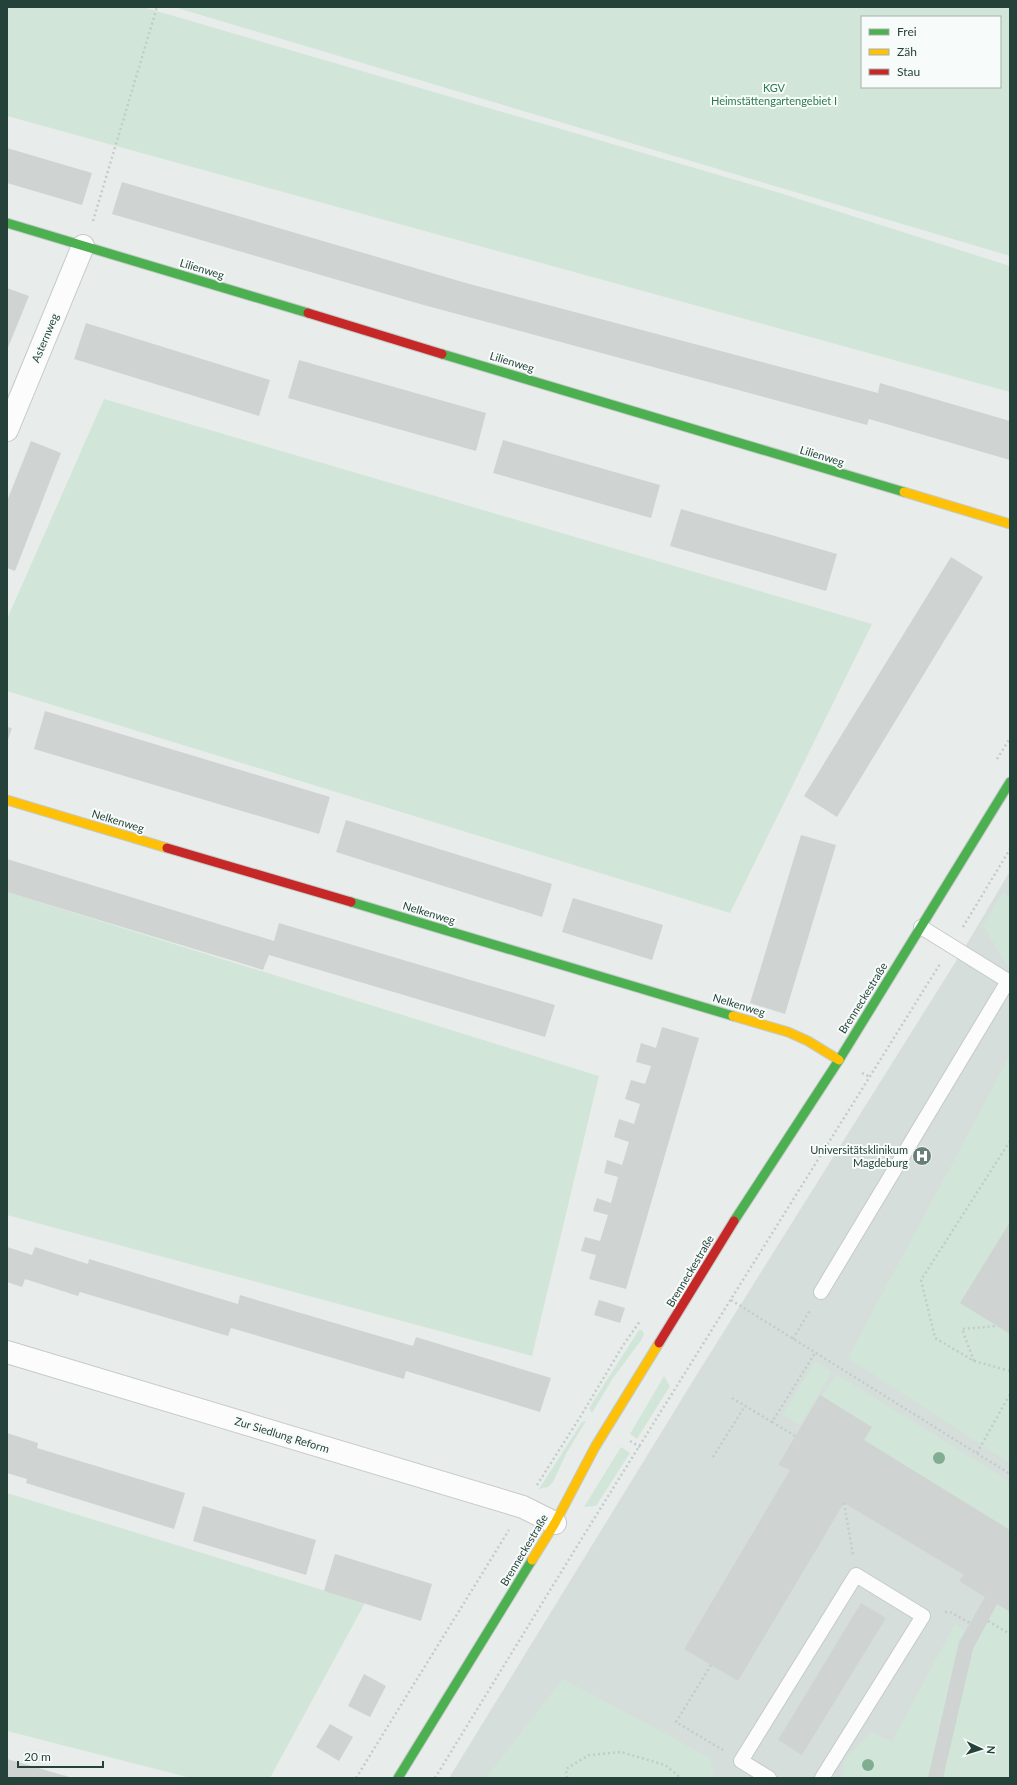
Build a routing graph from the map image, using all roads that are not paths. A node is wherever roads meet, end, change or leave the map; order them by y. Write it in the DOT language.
graph roads {
  1 [pos="7,223"];
  2 [pos="83,246"];
  3 [pos="7,430"];
  4 [pos="1010,524"];
  5 [pos="1010,782"];
  6 [pos="7,800"];
  7 [pos="921,927"];
  8 [pos="838,1060"];
  9 [pos="821,1292"];
  10 [pos="7,1352"];
  11 [pos="555,1523"];
  12 [pos="398,1778"];
  13 [pos="768,1778"];
  14 [pos="822,1778"];
  1 -- 2 [label="street, Lilienweg"];
  2 -- 3 [label="street, Asternweg"];
  2 -- 4 [label="street, Lilienweg"];
  5 -- 7 [label="street, Brenneckestraße"];
  6 -- 8 [label="street, Nelkenweg"];
  7 -- 8 [label="street, Brenneckestraße"];
  7 -- 9 [label="lane"];
  8 -- 11 [label="street, Brenneckestraße"];
  10 -- 11 [label="street, Zur Siedlung Reform"];
  11 -- 12 [label="street, Brenneckestraße"];
  13 -- 14 [label="lane"];
}
